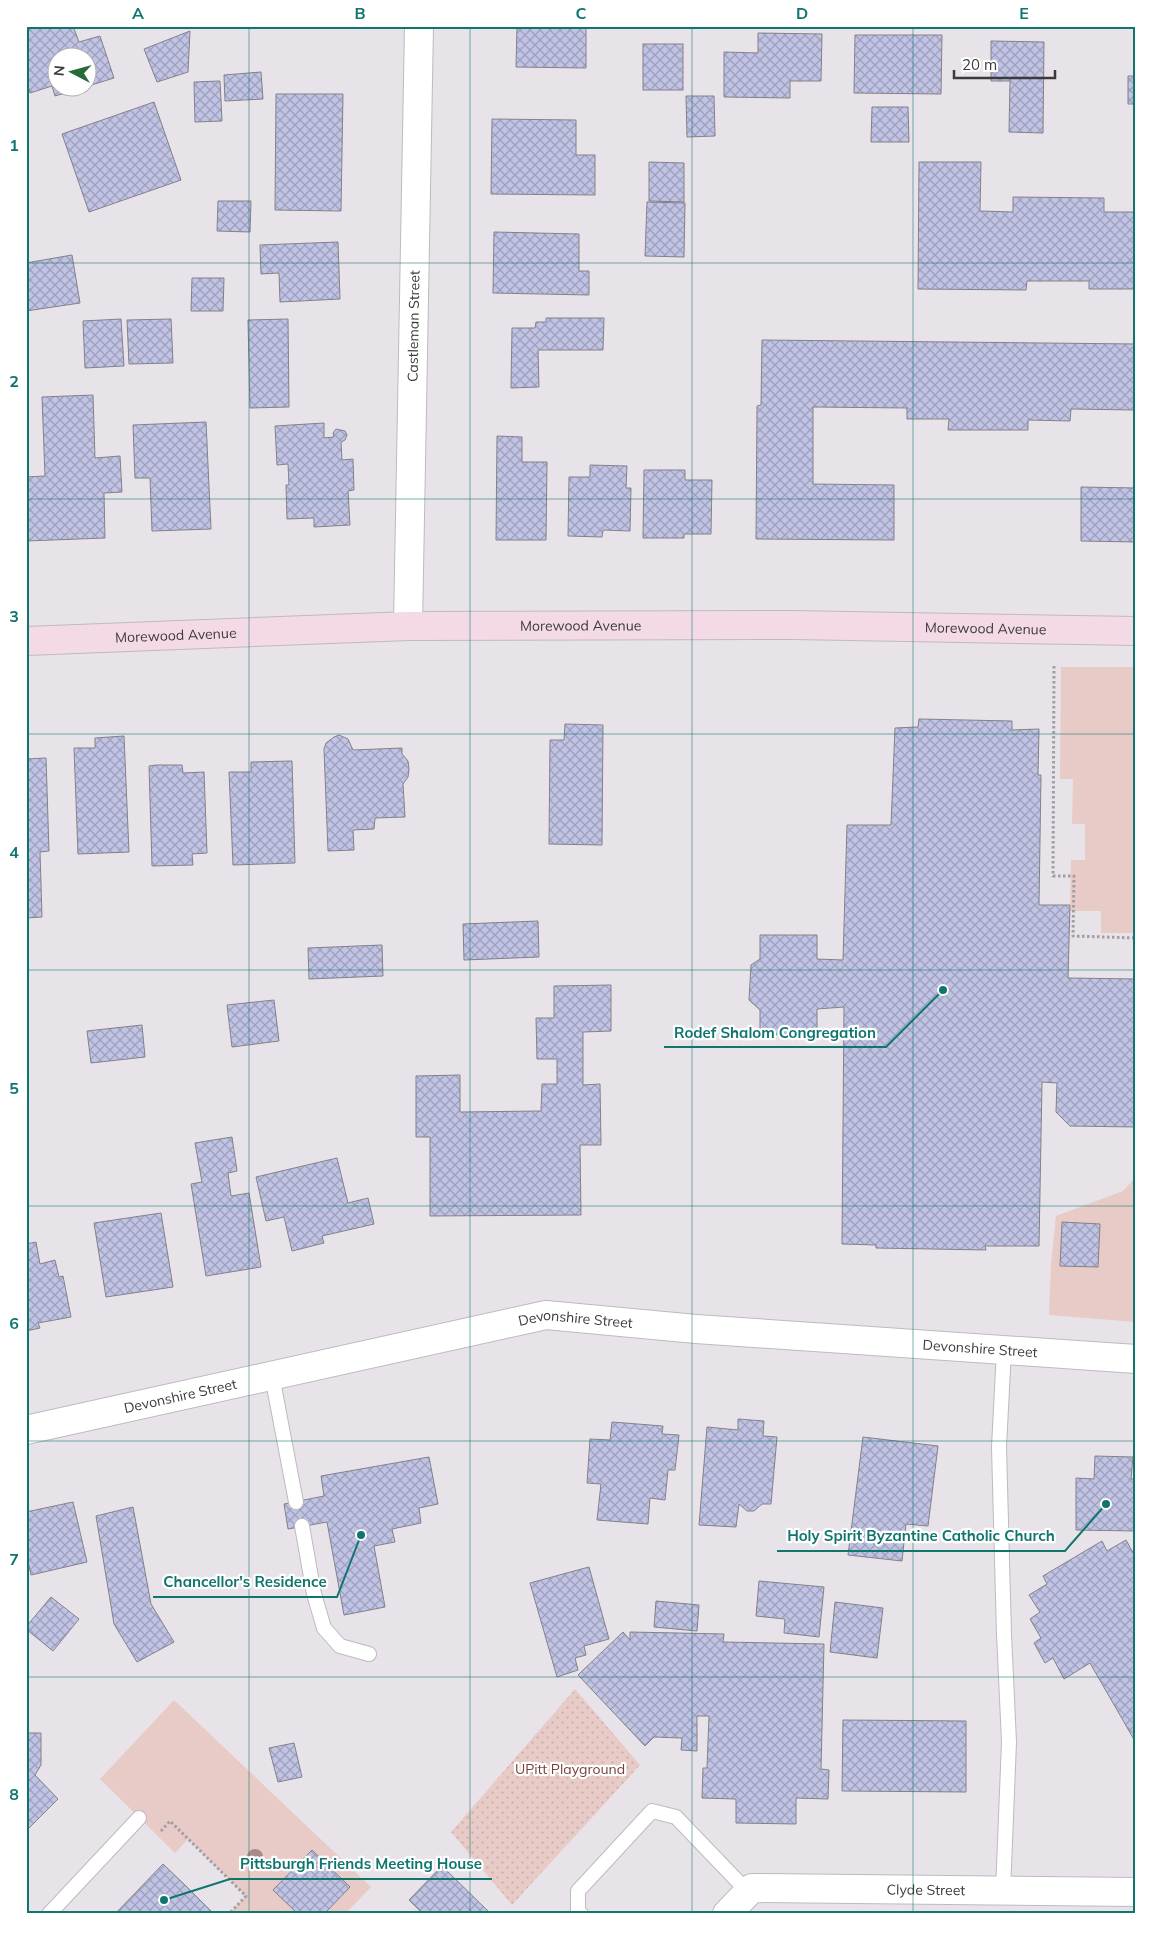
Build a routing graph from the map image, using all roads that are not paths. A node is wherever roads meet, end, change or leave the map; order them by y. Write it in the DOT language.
graph roads {
  1 [pos="419,26"];
  2 [pos="408,626"];
  3 [pos="1136,631"];
  4 [pos="26,641"];
  5 [pos="1004,1350"];
  6 [pos="1136,1359"];
  7 [pos="272,1376"];
  8 [pos="26,1430"];
  9 [pos="296,1502"];
  10 [pos="302,1526"];
  11 [pos="368,1654"];
  12 [pos="139,1818"];
  13 [pos="1003,1891"];
  14 [pos="748,1892"];
  15 [pos="1136,1892"];
  16 [pos="49,1914"];
  17 [pos="581,1914"];
  18 [pos="726,1914"];
  1 -- 2 [label="street, Castleman Street"];
  2 -- 3 [label="main road, Morewood Avenue"];
  2 -- 4 [label="main road, Morewood Avenue"];
  5 -- 6 [label="street, Devonshire Street"];
  5 -- 7 [label="street, Devonshire Street"];
  5 -- 13 [label="lane"];
  7 -- 8 [label="street, Devonshire Street"];
  7 -- 9 [label="lane"];
  10 -- 11 [label="lane"];
  12 -- 16 [label="lane"];
  13 -- 14 [label="street, Clyde Street"];
  13 -- 15 [label="street, Clyde Street"];
  14 -- 17 [label="lane"];
  14 -- 18 [label="street"];
}
